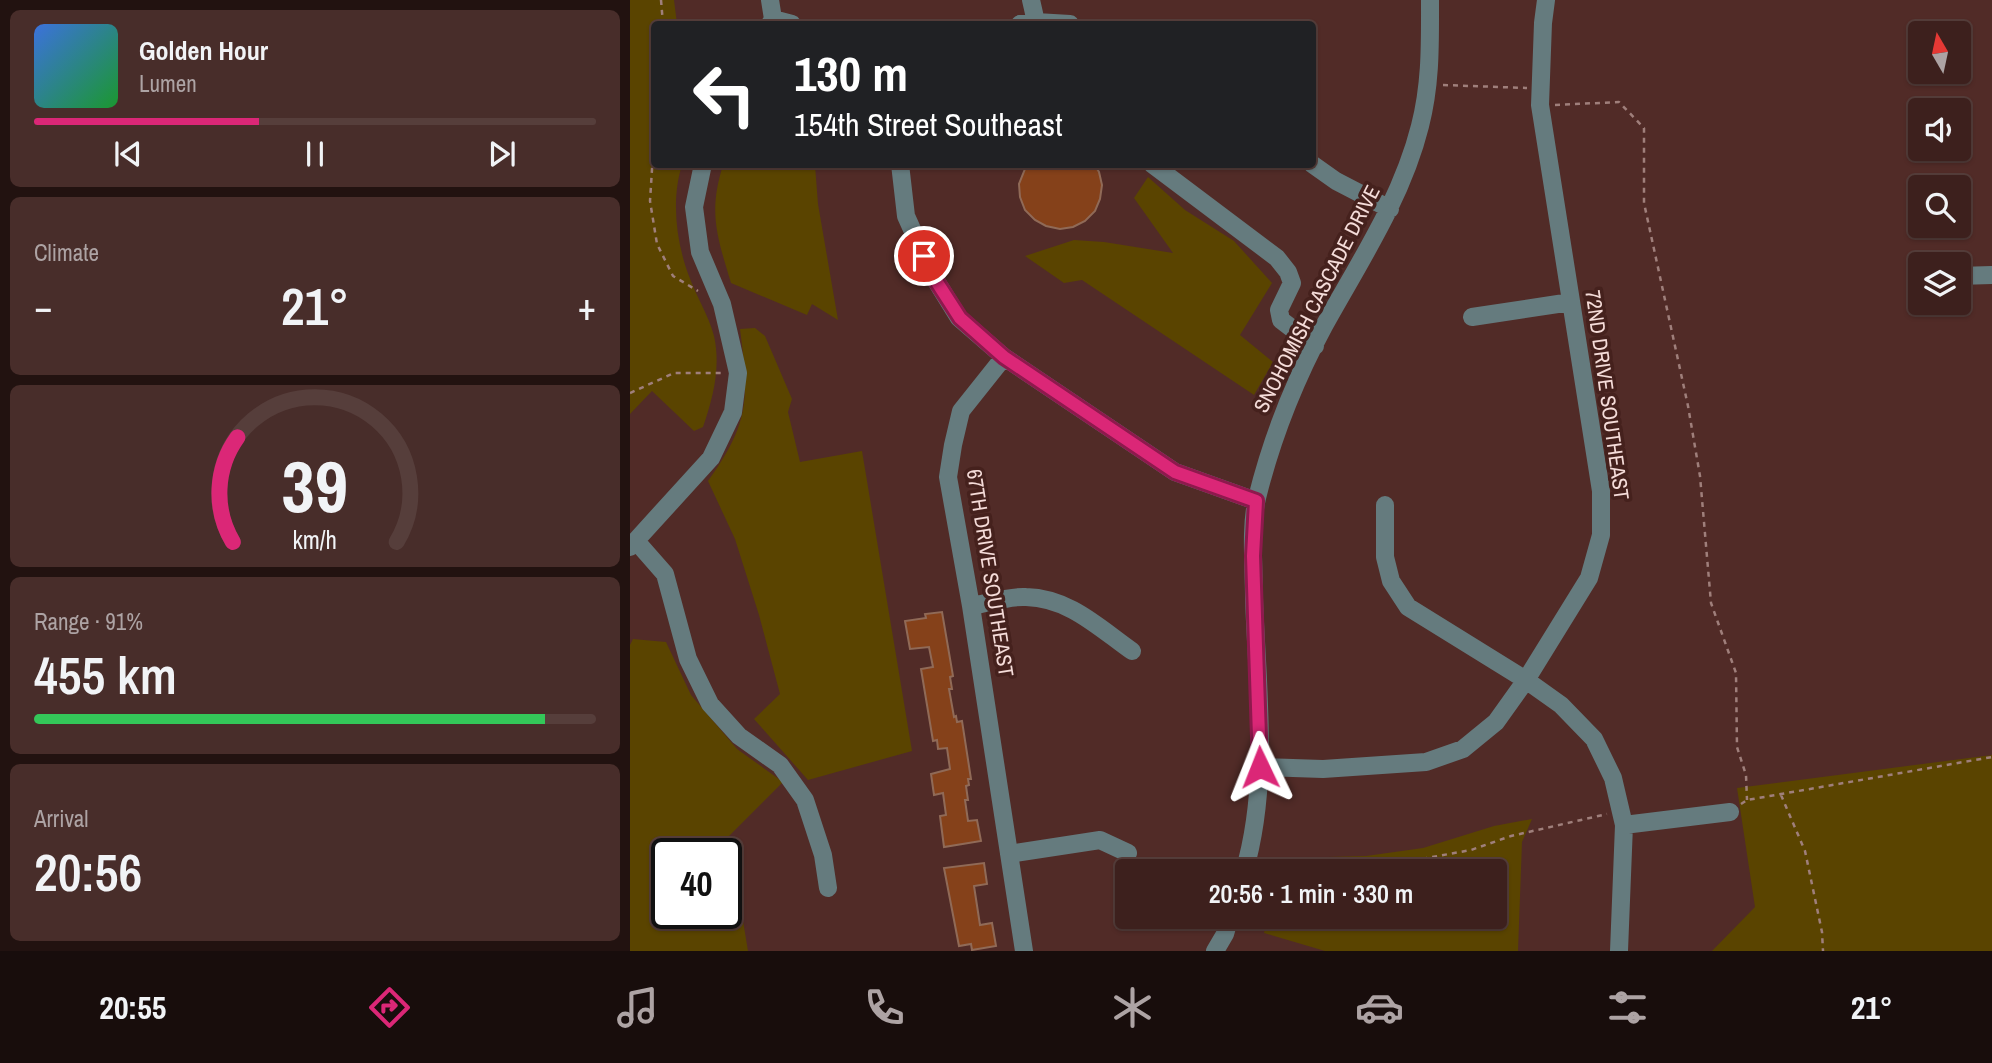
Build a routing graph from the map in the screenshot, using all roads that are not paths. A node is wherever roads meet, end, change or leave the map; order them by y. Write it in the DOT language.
graph roads {
  1 [pos="770,0"];
  2 [pos="1031,0"];
  3 [pos="1430,0"];
  4 [pos="1546,0"];
  5 [pos="771,21"];
  6 [pos="1029,21"];
  7 [pos="1316,167"];
  8 [pos="702,168"];
  9 [pos="900,168"];
  10 [pos="1157,168"];
  11 [pos="1390,209"];
  12 [pos="1971,275"];
  13 [pos="1992,275"];
  14 [pos="1571,302"];
  15 [pos="1472,317"];
  16 [pos="1315,346"];
  17 [pos="1004,357"];
  18 [pos="1256,501"];
  19 [pos="1385,505"];
  20 [pos="633,544"];
  21 [pos="971,606"];
  22 [pos="1132,651"];
  23 [pos="1525,680"];
  24 [pos="1260,767"];
  25 [pos="1730,812"];
  26 [pos="1622,818"];
  27 [pos="1128,853"];
  28 [pos="1009,854"];
  29 [pos="1247,859"];
  30 [pos="828,888"];
  31 [pos="1226,929"];
  32 [pos="1024,951"];
  33 [pos="1215,951"];
  34 [pos="1619,951"];
  1 -- 5 [label="street"];
  2 -- 6 [label="street"];
  3 -- 11 [label="street, SNOHOMISH CASCADE DRIVE"];
  4 -- 14 [label="street, 72ND DRIVE SOUTHEAST"];
  7 -- 11 [label="street"];
  8 -- 20 [label="street"];
  9 -- 17 [label="street"];
  10 -- 16 [label="street"];
  11 -- 16 [label="street, SNOHOMISH CASCADE DRIVE"];
  12 -- 13 [label="street"];
  14 -- 15 [label="street"];
  14 -- 23 [label="street, 72ND DRIVE SOUTHEAST"];
  16 -- 18 [label="street, SNOHOMISH CASCADE DRIVE"];
  17 -- 18 [label="street"];
  17 -- 21 [label="street, 67TH DRIVE SOUTHEAST"];
  18 -- 24 [label="street, SNOHOMISH CASCADE DRIVE"];
  19 -- 23 [label="street"];
  20 -- 30 [label="street"];
  21 -- 22 [label="street"];
  21 -- 28 [label="street, 67TH DRIVE SOUTHEAST"];
  23 -- 24 [label="street, 72ND DRIVE SOUTHEAST"];
  23 -- 26 [label="street"];
  24 -- 29 [label="street, SNOHOMISH CASCADE DRIVE"];
  25 -- 26 [label="street"];
  26 -- 34 [label="street"];
  27 -- 28 [label="street"];
  28 -- 32 [label="street, 67TH DRIVE SOUTHEAST"];
  31 -- 33 [label="street"];
}
